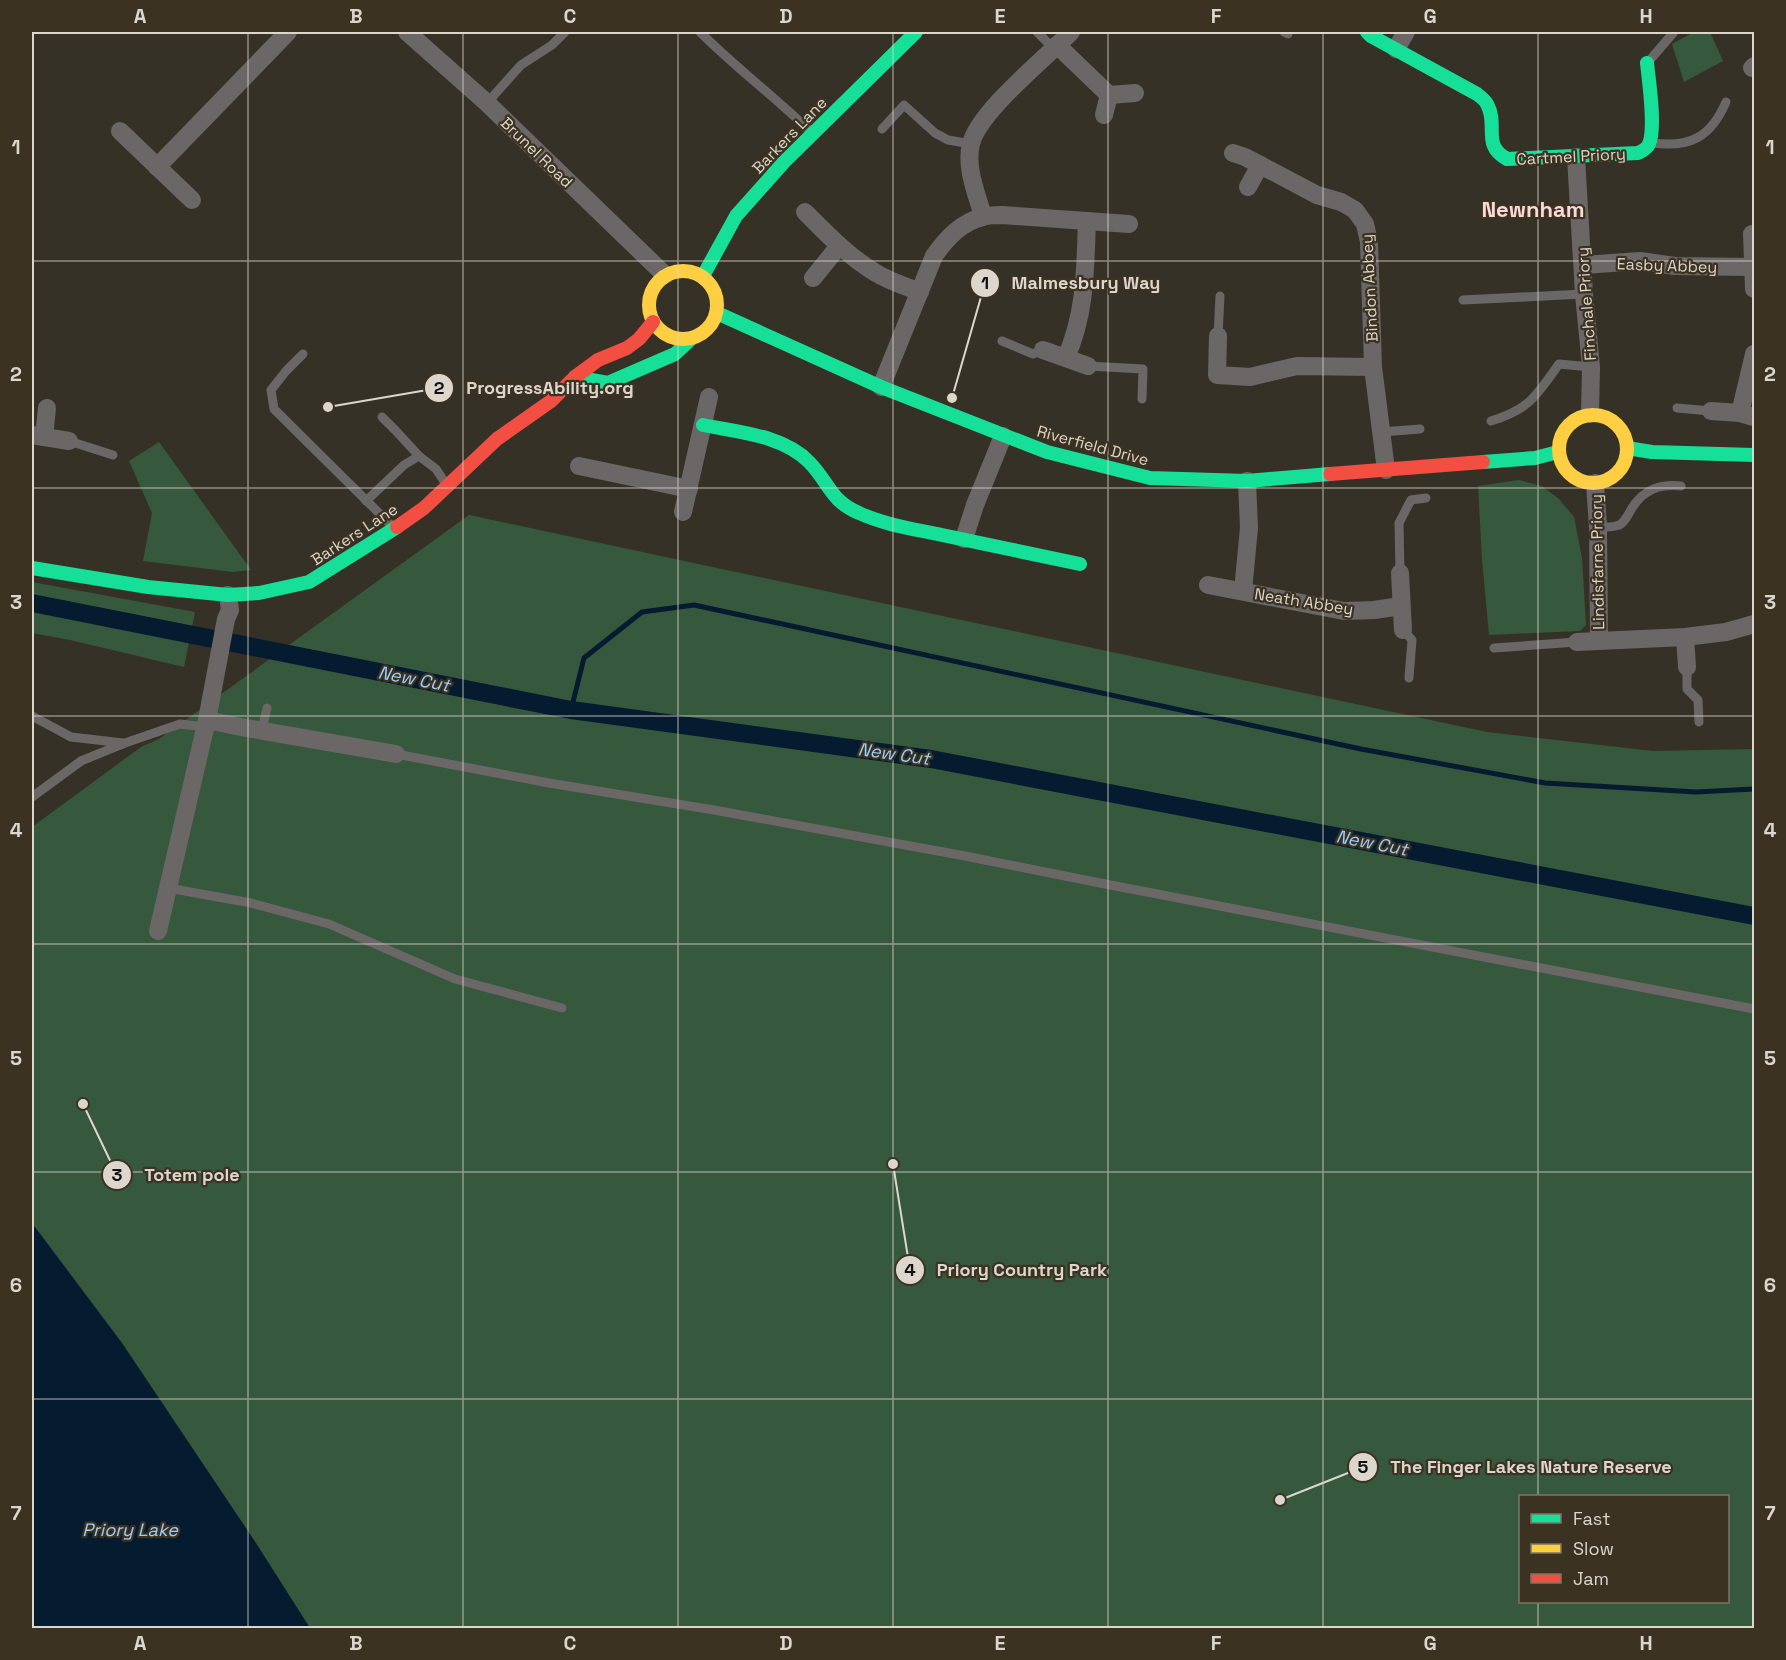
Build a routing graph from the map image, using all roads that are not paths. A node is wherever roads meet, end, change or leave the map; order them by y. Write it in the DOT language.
graph roads {
  1 [pos="288,32"];
  2 [pos="406,32"];
  3 [pos="565,32"];
  4 [pos="700,32"];
  5 [pos="916,32"];
  6 [pos="1037,32"];
  7 [pos="1071,32"];
  8 [pos="1367,32"];
  9 [pos="1406,32"];
  10 [pos="1674,32"];
  11 [pos="1056,47"];
  12 [pos="1396,50"];
  13 [pos="1647,63"];
  14 [pos="1135,93"];
  15 [pos="1109,95"];
  16 [pos="1726,102"];
  17 [pos="487,103"];
  18 [pos="1104,115"];
  19 [pos="882,129"];
  20 [pos="120,131"];
  21 [pos="812,133"];
  22 [pos="1650,142"];
  23 [pos="971,144"];
  24 [pos="1233,153"];
  25 [pos="1576,157"];
  26 [pos="1260,165"];
  27 [pos="157,167"];
  28 [pos="1248,187"];
  29 [pos="192,200"];
  30 [pos="805,212"];
  31 [pos="983,216"];
  32 [pos="1087,221"];
  33 [pos="1130,224"];
  34 [pos="1752,234"];
  35 [pos="839,246"];
  36 [pos="1583,265"];
  37 [pos="1752,267"];
  38 [pos="664,275"];
  39 [pos="703,276"];
  40 [pos="813,278"];
  41 [pos="1755,290"];
  42 [pos="920,292"];
  43 [pos="1584,294"];
  44 [pos="1220,296"];
  45 [pos="1463,300"];
  46 [pos="717,314"];
  47 [pos="653,322"];
  48 [pos="1218,336"];
  49 [pos="691,339"];
  50 [pos="1002,341"];
  51 [pos="1042,350"];
  52 [pos="303,354"];
  53 [pos="1755,354"];
  54 [pos="1066,358"];
  55 [pos="1088,366"];
  56 [pos="1372,367"];
  57 [pos="1591,367"];
  58 [pos="575,377"];
  59 [pos="881,387"];
  60 [pos="709,397"];
  61 [pos="1142,399"];
  62 [pos="47,408"];
  63 [pos="1677,408"];
  64 [pos="1711,411"];
  65 [pos="1590,414"];
  66 [pos="1747,415"];
  67 [pos="381,417"];
  68 [pos="1491,421"];
  69 [pos="703,425"];
  70 [pos="1420,429"];
  71 [pos="1381,432"];
  72 [pos="38,436"];
  73 [pos="1003,436"];
  74 [pos="69,441"];
  75 [pos="1627,448"];
  76 [pos="1558,452"];
  77 [pos="113,455"];
  78 [pos="1755,455"];
  79 [pos="419,456"];
  80 [pos="579,466"];
  81 [pos="1386,470"];
  82 [pos="1247,481"];
  83 [pos="1595,483"];
  84 [pos="447,486"];
  85 [pos="1682,486"];
  86 [pos="689,489"];
  87 [pos="1426,498"];
  88 [pos="366,501"];
  89 [pos="683,512"];
  90 [pos="1598,526"];
  91 [pos="395,529"];
  92 [pos="964,539"];
  93 [pos="1080,564"];
  94 [pos="32,568"];
  95 [pos="1400,573"];
  96 [pos="1208,585"];
  97 [pos="1243,591"];
  98 [pos="228,596"];
  99 [pos="1401,606"];
  100 [pos="1755,624"];
  101 [pos="1403,630"];
  102 [pos="1685,637"];
  103 [pos="1599,641"];
  104 [pos="1577,642"];
  105 [pos="1494,648"];
  106 [pos="1687,667"];
  107 [pos="1409,678"];
  108 [pos="267,708"];
  109 [pos="32,716"];
  110 [pos="1699,722"];
  111 [pos="206,724"];
  112 [pos="262,730"];
  113 [pos="125,743"];
  114 [pos="396,754"];
  115 [pos="32,797"];
  116 [pos="168,888"];
  117 [pos="158,931"];
  118 [pos="562,1008"];
  119 [pos="1755,1009"];
  1 -- 27 [label="street"];
  2 -- 17 [label="street, Brunel Road"];
  3 -- 17 [label="lane"];
  4 -- 21 [label="lane"];
  5 -- 21 [label="street, Barkers Lane"];
  6 -- 11 [label="lane"];
  7 -- 11 [label="street"];
  8 -- 12 [label="street, Cartmel Priory"];
  9 -- 12 [label="street"];
  10 -- 13 [label="lane"];
  11 -- 15 [label="street"];
  11 -- 23 [label="street"];
  12 -- 25 [label="street, Cartmel Priory"];
  13 -- 22 [label="street"];
  14 -- 15 [label="street"];
  15 -- 18 [label="street"];
  16 -- 22 [label="lane"];
  17 -- 38 [label="street, Brunel Road"];
  19 -- 23 [label="lane"];
  20 -- 27 [label="street"];
  21 -- 39 [label="street, Barkers Lane"];
  22 -- 25 [label="street, Cartmel Priory"];
  23 -- 31 [label="street"];
  24 -- 26 [label="street, Bindon Abbey"];
  25 -- 36 [label="street, Finchale Priory"];
  26 -- 28 [label="street"];
  26 -- 56 [label="street, Bindon Abbey"];
  27 -- 29 [label="street"];
  30 -- 35 [label="street"];
  31 -- 32 [label="street"];
  31 -- 42 [label="street"];
  32 -- 33 [label="street"];
  32 -- 54 [label="street"];
  34 -- 37 [label="street"];
  35 -- 40 [label="street"];
  35 -- 42 [label="street"];
  36 -- 37 [label="street, Easby Abbey"];
  36 -- 43 [label="street, Finchale Priory"];
  37 -- 41 [label="street"];
  38 -- 39 [label="street"];
  38 -- 47 [label="street"];
  39 -- 46 [label="street"];
  42 -- 59 [label="street"];
  43 -- 45 [label="lane"];
  43 -- 57 [label="street, Finchale Priory"];
  44 -- 48 [label="lane"];
  46 -- 49 [label="street"];
  46 -- 59 [label="street, Riverfield Drive"];
  47 -- 49 [label="street"];
  47 -- 58 [label="street, Barkers Lane"];
  48 -- 56 [label="street, Bindon Abbey"];
  49 -- 58 [label="street"];
  50 -- 51 [label="lane"];
  51 -- 54 [label="street"];
  52 -- 88 [label="lane"];
  53 -- 66 [label="street"];
  54 -- 55 [label="street"];
  55 -- 61 [label="lane"];
  56 -- 71 [label="street, Bindon Abbey"];
  57 -- 65 [label="street, Finchale Priory"];
  57 -- 68 [label="lane"];
  58 -- 84 [label="street, Barkers Lane"];
  59 -- 73 [label="street, Riverfield Drive"];
  60 -- 69 [label="street"];
  62 -- 72 [label="street"];
  63 -- 64 [label="lane"];
  64 -- 66 [label="street"];
  65 -- 75 [label="street"];
  65 -- 76 [label="street"];
  67 -- 79 [label="lane"];
  69 -- 86 [label="street"];
  69 -- 92 [label="street"];
  70 -- 71 [label="lane"];
  71 -- 81 [label="street, Bindon Abbey"];
  72 -- 74 [label="street"];
  73 -- 82 [label="street, Riverfield Drive"];
  73 -- 92 [label="street"];
  74 -- 77 [label="lane"];
  75 -- 78 [label="street"];
  75 -- 83 [label="street"];
  76 -- 81 [label="street, Riverfield Drive"];
  76 -- 83 [label="street"];
  79 -- 84 [label="lane"];
  79 -- 88 [label="lane"];
  80 -- 86 [label="street"];
  81 -- 82 [label="street, Riverfield Drive"];
  82 -- 97 [label="street, Neath Abbey"];
  83 -- 90 [label="street, Lindisfarne Priory"];
  84 -- 91 [label="street, Barkers Lane"];
  85 -- 90 [label="lane"];
  86 -- 89 [label="street"];
  87 -- 95 [label="lane"];
  88 -- 91 [label="lane"];
  90 -- 103 [label="street, Lindisfarne Priory"];
  91 -- 98 [label="street, Barkers Lane"];
  92 -- 93 [label="street"];
  94 -- 98 [label="street, Barkers Lane"];
  95 -- 99 [label="street"];
  96 -- 97 [label="street, Neath Abbey"];
  97 -- 99 [label="street, Neath Abbey"];
  98 -- 111 [label="street"];
  99 -- 101 [label="street"];
  100 -- 102 [label="street, Lindisfarne Priory"];
  101 -- 107 [label="lane"];
  102 -- 103 [label="street, Lindisfarne Priory"];
  102 -- 106 [label="street"];
  103 -- 104 [label="street, Lindisfarne Priory"];
  104 -- 105 [label="lane"];
  106 -- 110 [label="lane"];
  108 -- 112 [label="lane"];
  109 -- 113 [label="lane"];
  111 -- 112 [label="street"];
  111 -- 113 [label="lane"];
  111 -- 116 [label="street"];
  112 -- 114 [label="street"];
  113 -- 115 [label="lane"];
  114 -- 119 [label="lane"];
  116 -- 117 [label="street"];
  116 -- 118 [label="lane"];
}
